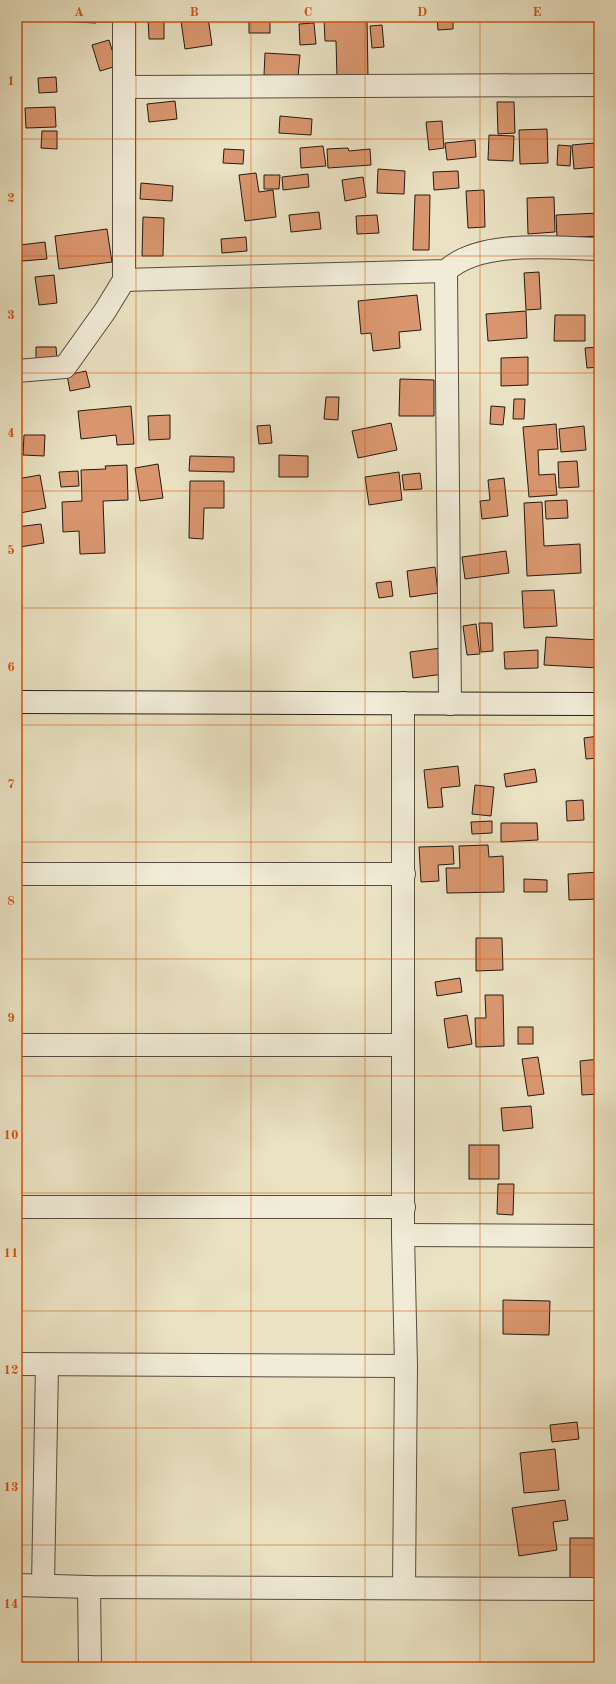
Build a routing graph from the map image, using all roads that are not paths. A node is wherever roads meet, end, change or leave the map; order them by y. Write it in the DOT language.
graph roads {
  1 [pos="124,17"];
  2 [pos="599,85"];
  3 [pos="124,87"];
  4 [pos="599,249"];
  5 [pos="446,271"];
  6 [pos="124,280"];
  7 [pos="17,371"];
  8 [pos="17,702"];
  9 [pos="403,703"];
  10 [pos="450,704"];
  11 [pos="599,704"];
  12 [pos="17,874"];
  13 [pos="404,874"];
  14 [pos="17,1044"];
  15 [pos="403,1045"];
  16 [pos="17,1206"];
  17 [pos="404,1207"];
  18 [pos="403,1235"];
  19 [pos="599,1236"];
  20 [pos="17,1364"];
  21 [pos="47,1364"];
  22 [pos="406,1366"];
  23 [pos="17,1585"];
  24 [pos="43,1585"];
  25 [pos="90,1587"];
  26 [pos="404,1587"];
  27 [pos="599,1589"];
  28 [pos="90,1667"];
  1 -- 3 [label="street"];
  2 -- 3 [label="street"];
  3 -- 6 [label="street"];
  4 -- 5 [label="street"];
  5 -- 6 [label="street"];
  5 -- 10 [label="street"];
  6 -- 7 [label="street"];
  8 -- 9 [label="street"];
  9 -- 10 [label="street"];
  9 -- 13 [label="street"];
  10 -- 11 [label="street"];
  12 -- 13 [label="street"];
  13 -- 15 [label="street"];
  14 -- 15 [label="street"];
  15 -- 17 [label="street"];
  16 -- 17 [label="street"];
  17 -- 18 [label="street"];
  18 -- 19 [label="street"];
  18 -- 22 [label="street"];
  20 -- 21 [label="street"];
  21 -- 22 [label="street"];
  21 -- 24 [label="street"];
  22 -- 26 [label="street"];
  23 -- 24 [label="street"];
  24 -- 25 [label="street"];
  25 -- 26 [label="street"];
  25 -- 28 [label="street"];
  26 -- 27 [label="street"];
}
